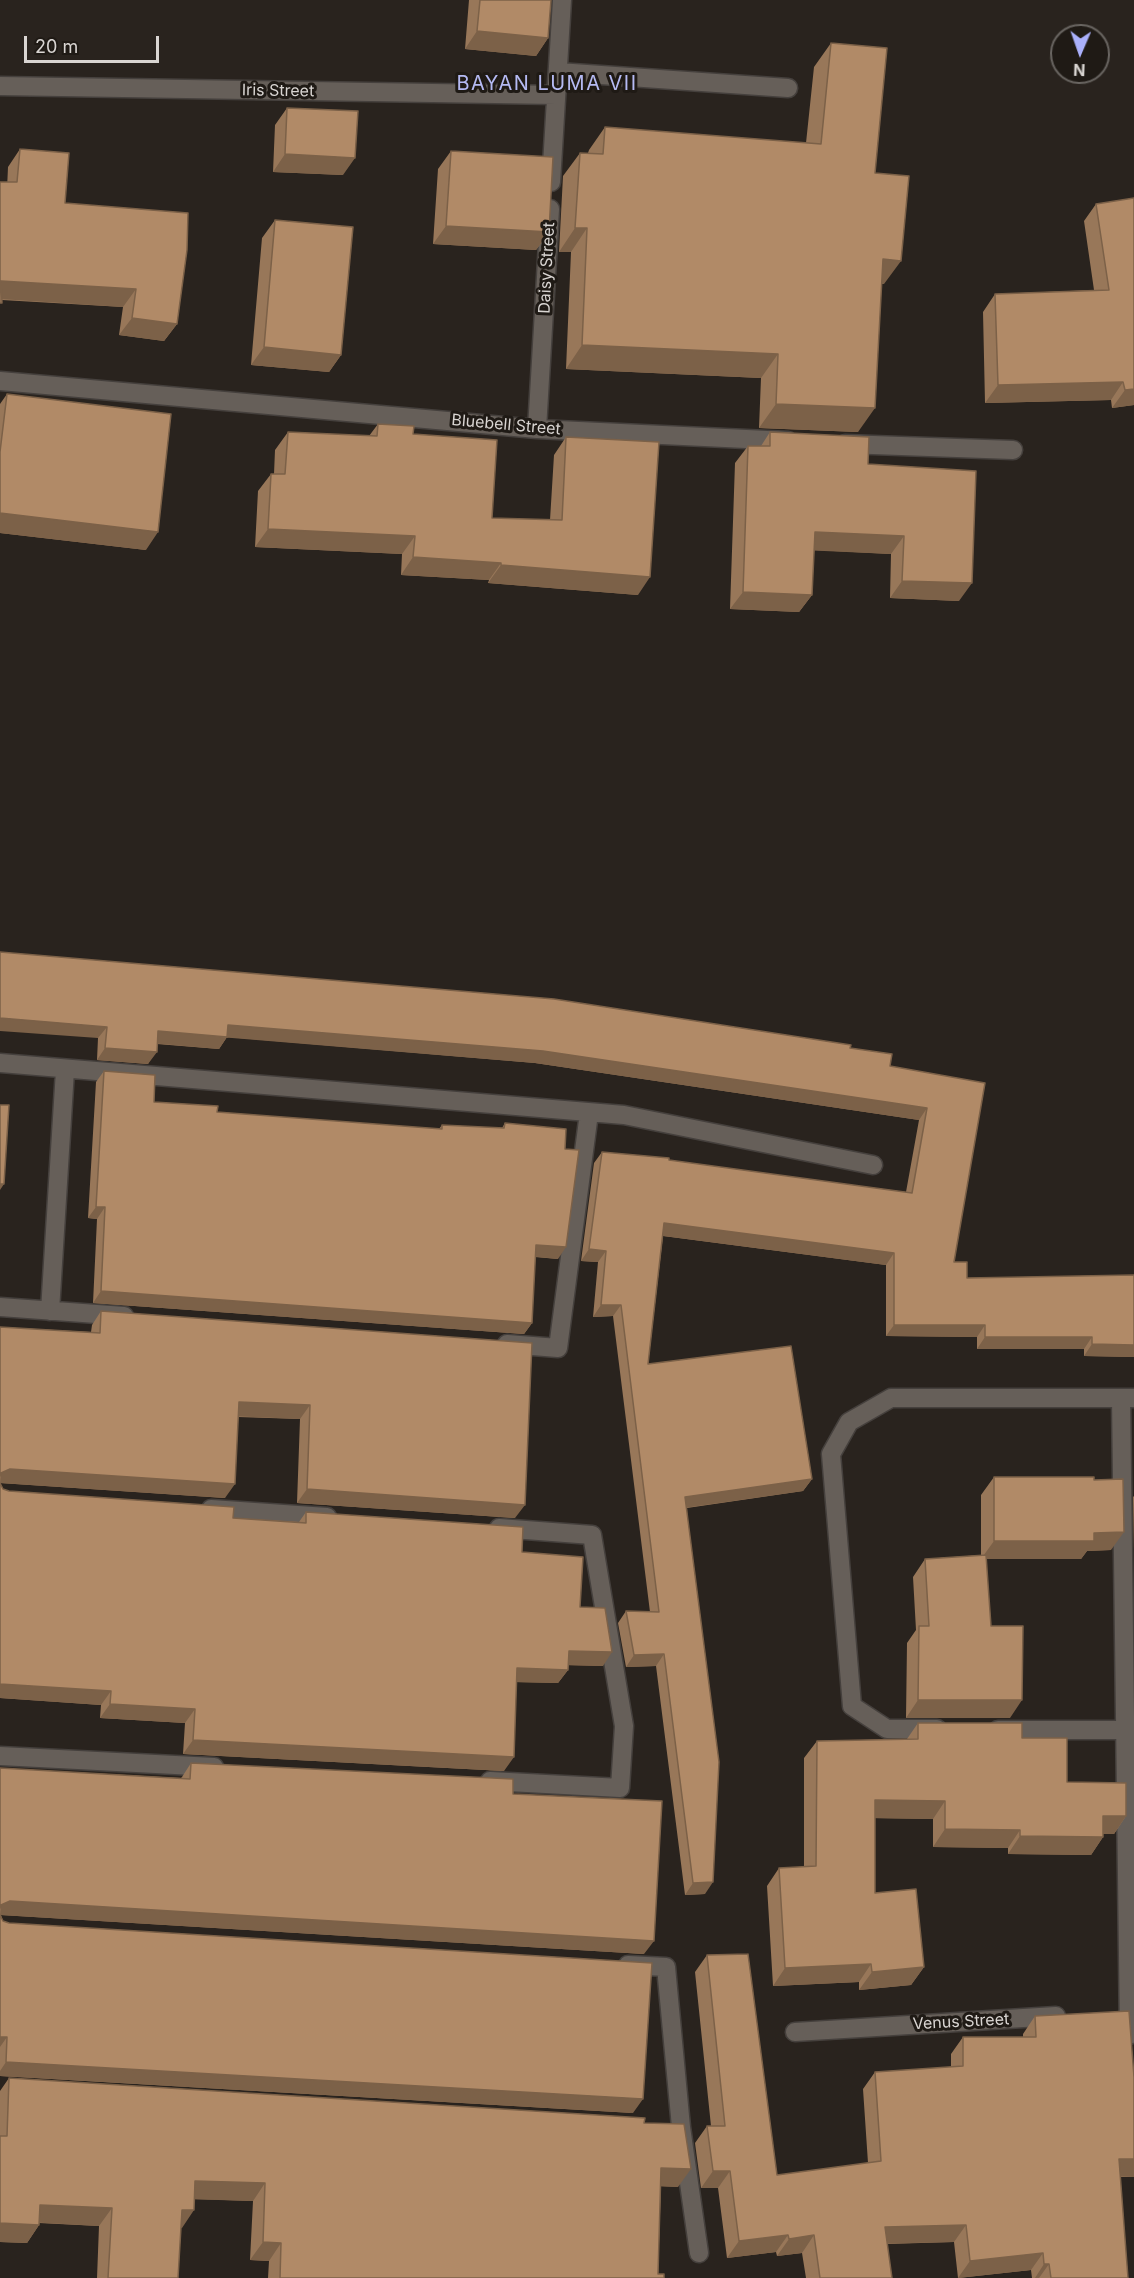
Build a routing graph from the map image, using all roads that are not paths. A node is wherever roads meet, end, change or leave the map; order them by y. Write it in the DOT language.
graph roads {
  1 [pos="562,0"];
  2 [pos="558,72"];
  3 [pos="0,86"];
  4 [pos="788,88"];
  5 [pos="556,95"];
  6 [pos="0,381"];
  7 [pos="537,429"];
  8 [pos="807,442"];
  9 [pos="830,443"];
  10 [pos="1013,450"];
  11 [pos="0,1063"];
  12 [pos="65,1070"];
  13 [pos="589,1113"];
  14 [pos="873,1165"];
  15 [pos="0,1307"];
  16 [pos="50,1311"];
  17 [pos="145,1318"];
  18 [pos="487,1343"];
  19 [pos="1128,1398"];
  20 [pos="189,1507"];
  21 [pos="343,1518"];
  22 [pos="485,1527"];
  23 [pos="958,1730"];
  24 [pos="982,1730"];
  25 [pos="1129,1730"];
  26 [pos="0,1756"];
  27 [pos="226,1768"];
  28 [pos="477,1780"];
  29 [pos="607,1964"];
  30 [pos="1080,2015"];
  31 [pos="795,2032"];
  32 [pos="1131,2058"];
  33 [pos="657,2125"];
  34 [pos="681,2127"];
  35 [pos="699,2253"];
  1 -- 2 [label="street, Daisy Street"];
  2 -- 4 [label="street"];
  2 -- 5 [label="street, Daisy Street"];
  3 -- 5 [label="street, Iris Street"];
  5 -- 7 [label="street, Daisy Street"];
  6 -- 7 [label="street, Bluebell Street"];
  7 -- 8 [label="street, Bluebell Street"];
  9 -- 10 [label="street"];
  11 -- 12 [label="street"];
  12 -- 13 [label="street"];
  12 -- 16 [label="street"];
  13 -- 14 [label="street"];
  13 -- 18 [label="street"];
  15 -- 16 [label="street"];
  16 -- 17 [label="street"];
  19 -- 23 [label="street"];
  19 -- 25 [label="street"];
  20 -- 21 [label="street"];
  22 -- 28 [label="street"];
  24 -- 25 [label="street"];
  25 -- 32 [label="street"];
  26 -- 27 [label="street"];
  29 -- 34 [label="street"];
  30 -- 31 [label="street, Venus Street"];
  33 -- 34 [label="street"];
  34 -- 35 [label="street"];
}
